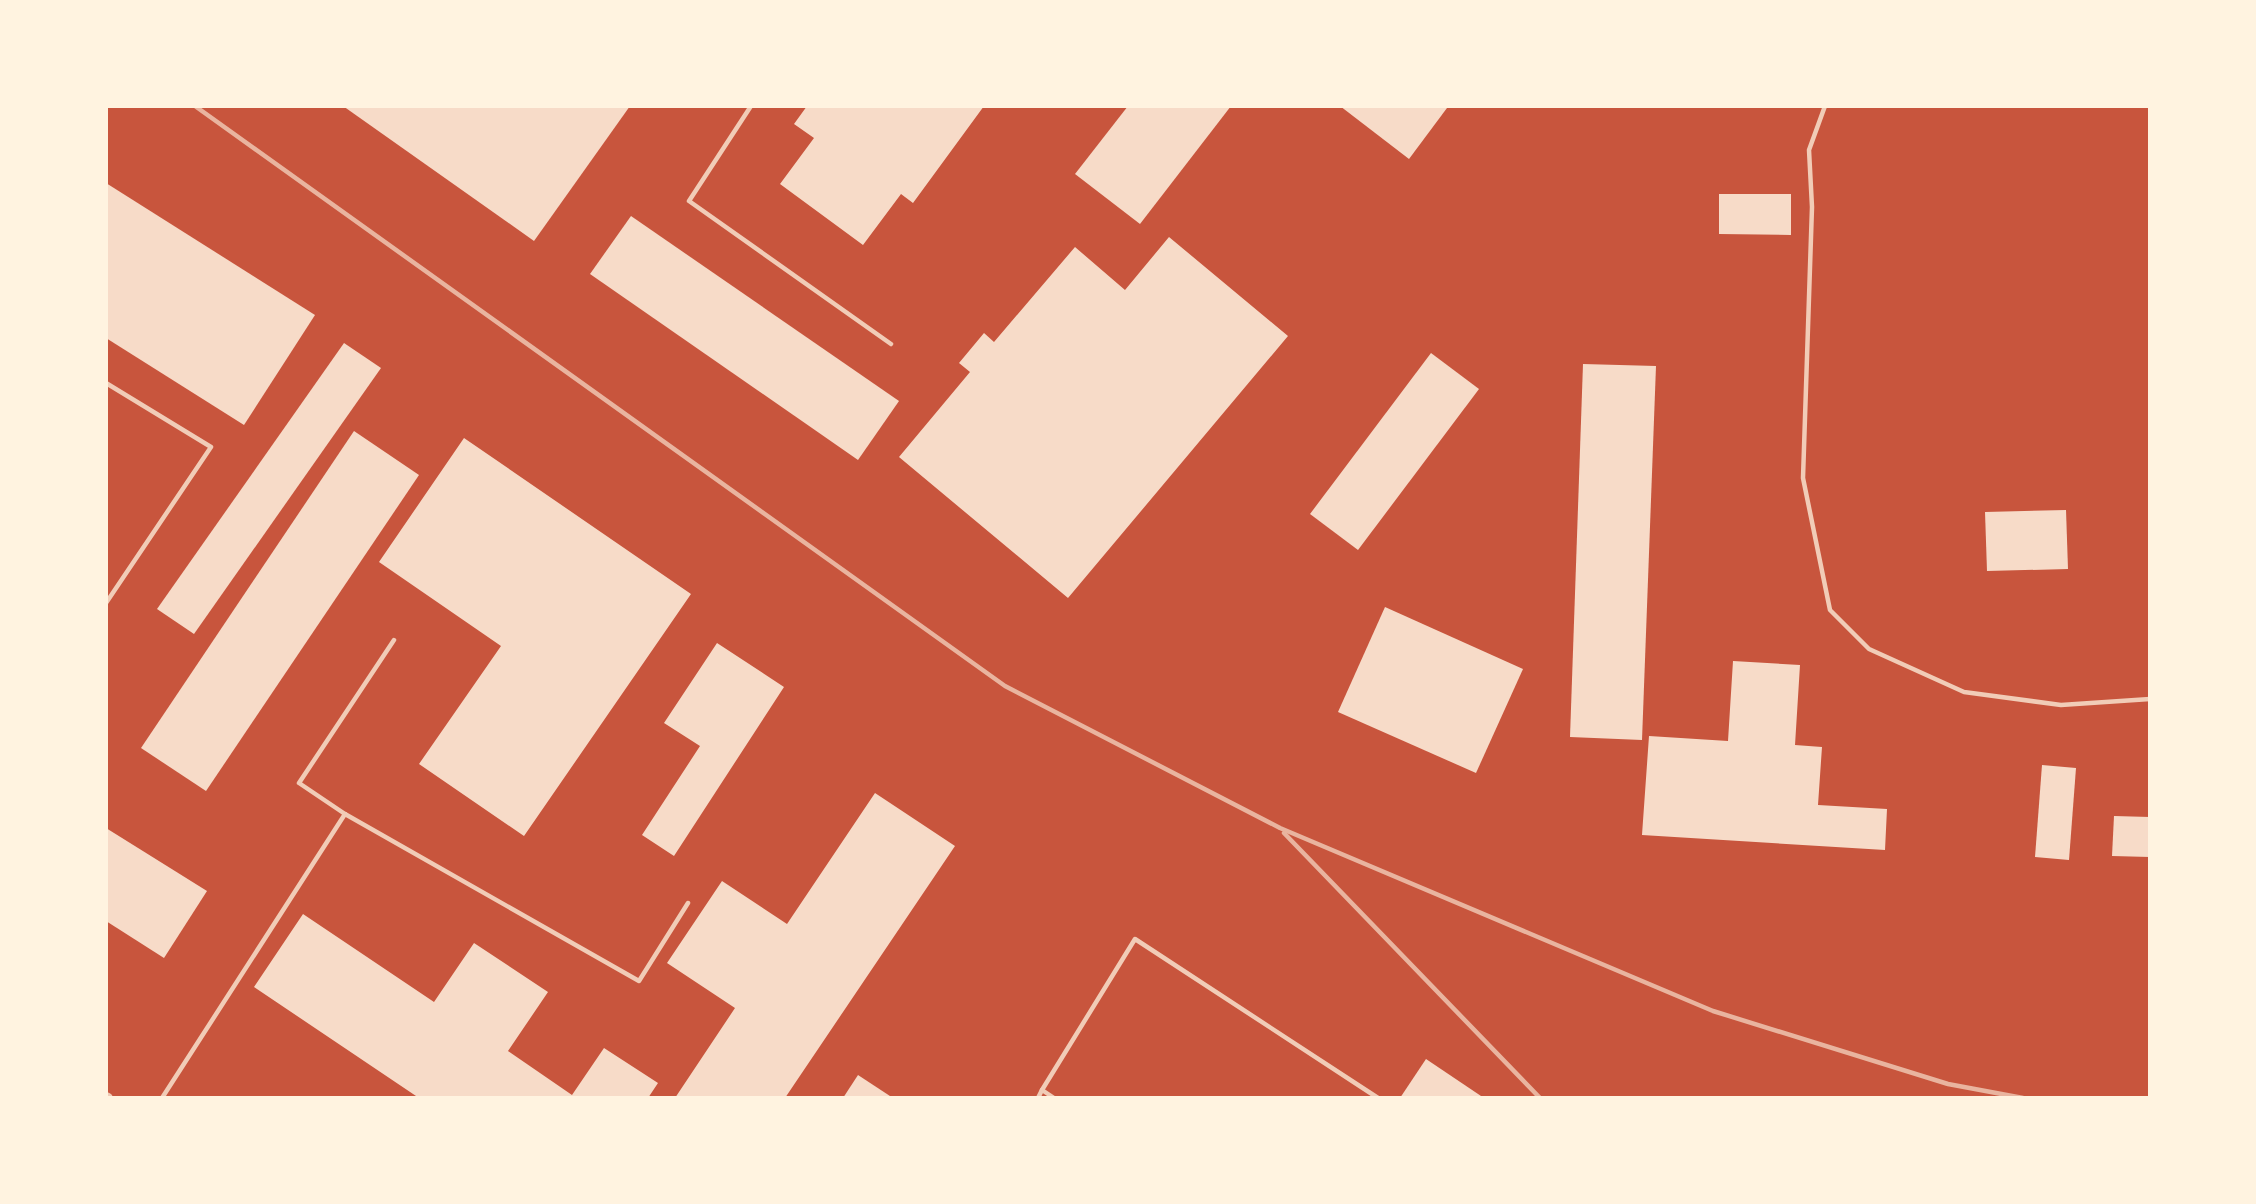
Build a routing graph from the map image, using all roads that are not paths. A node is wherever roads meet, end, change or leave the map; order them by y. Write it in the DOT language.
graph roads {
  1 [pos="751,106"];
  2 [pos="1825,106"];
  3 [pos="891,344"];
  4 [pos="106,383"];
  5 [pos="106,603"];
  6 [pos="394,640"];
  7 [pos="2150,699"];
  8 [pos="345,814"];
  9 [pos="688,903"];
  10 [pos="1042,1090"];
  11 [pos="162,1098"];
  12 [pos="1038,1098"];
  13 [pos="1054,1098"];
  14 [pos="1378,1098"];
  1 -- 3 [label="lane"];
  2 -- 7 [label="lane"];
  4 -- 5 [label="lane"];
  6 -- 8 [label="lane"];
  8 -- 9 [label="lane"];
  8 -- 11 [label="lane"];
  10 -- 12 [label="lane"];
  10 -- 13 [label="lane"];
  10 -- 14 [label="lane"];
}
